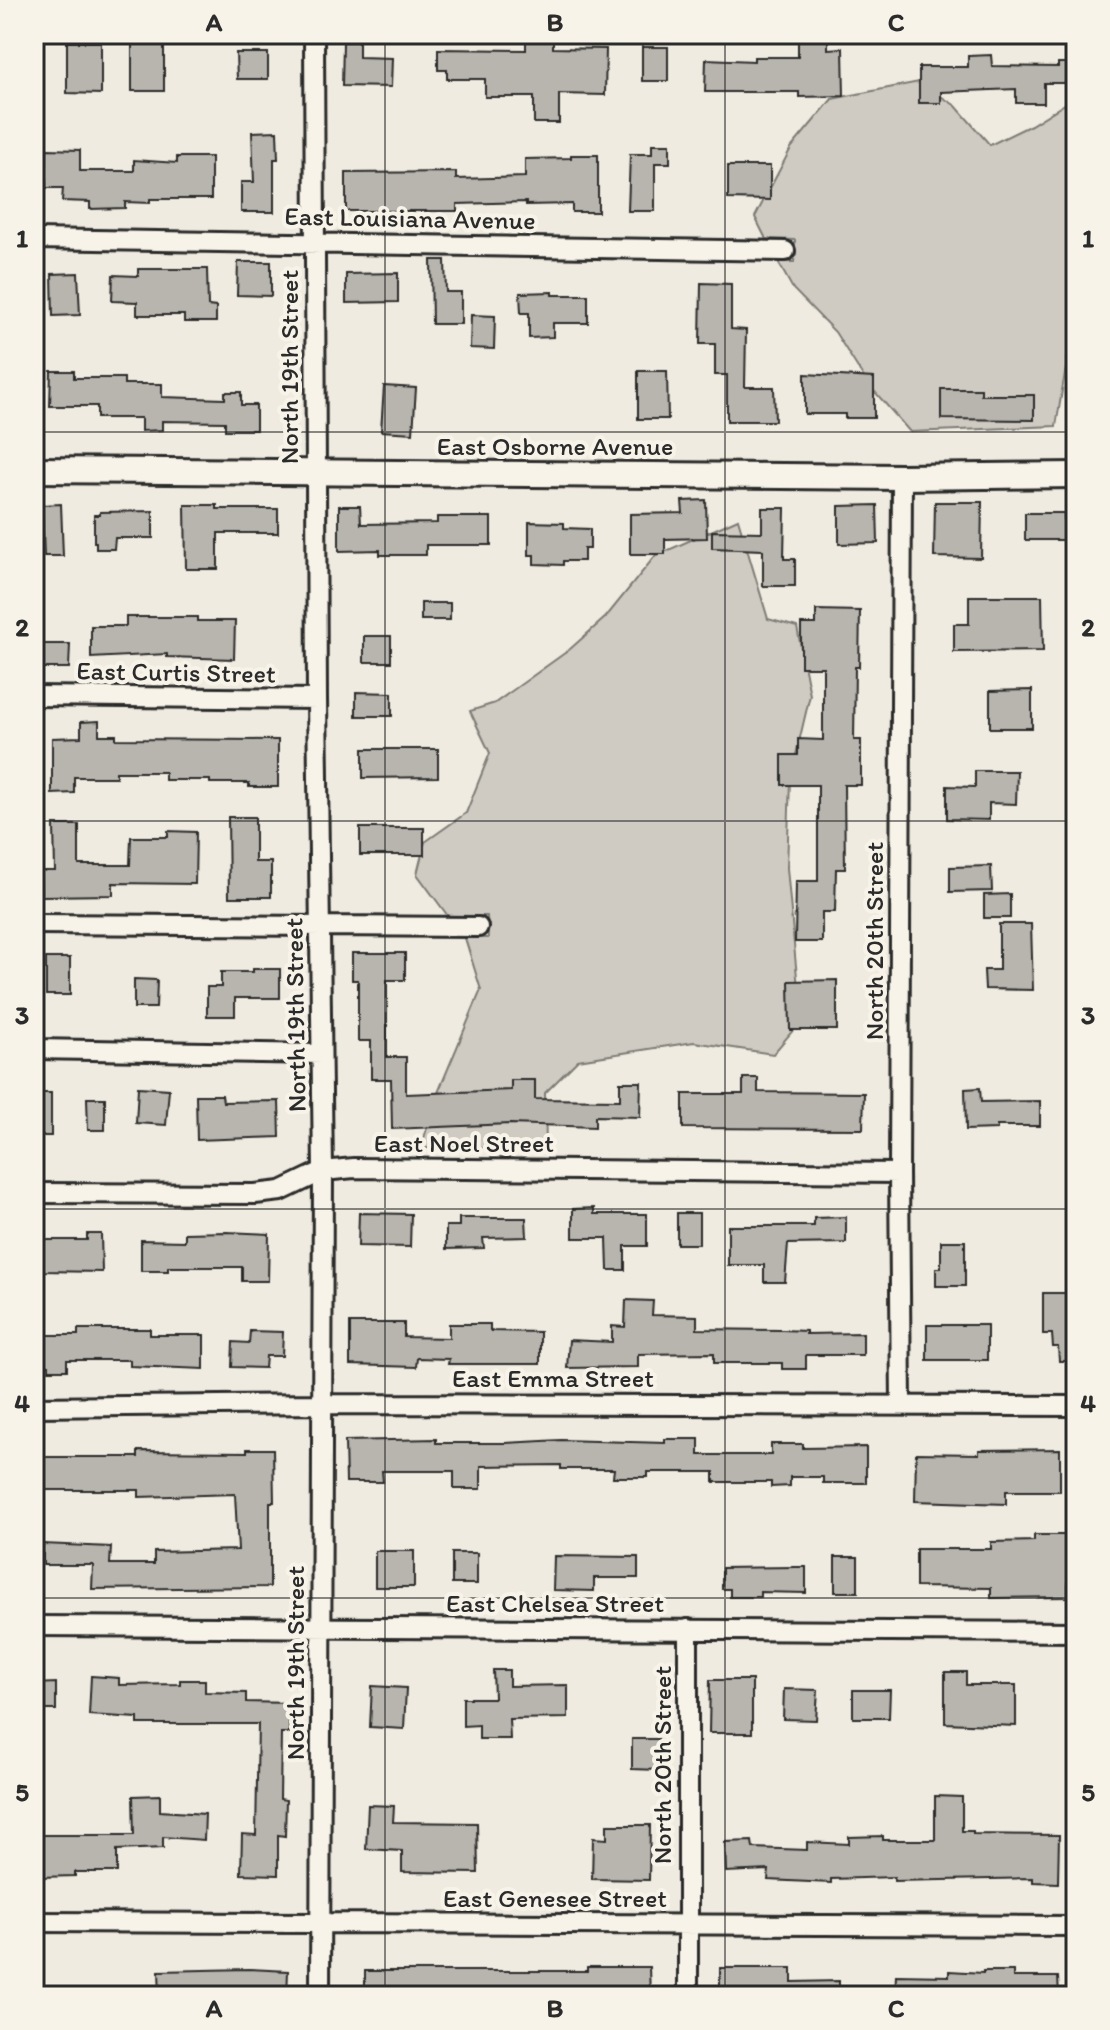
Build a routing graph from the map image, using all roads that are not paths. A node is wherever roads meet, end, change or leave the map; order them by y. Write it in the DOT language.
graph roads {
  1 [pos="314,34"];
  2 [pos="34,239"];
  3 [pos="316,242"];
  4 [pos="785,251"];
  5 [pos="34,470"];
  6 [pos="315,472"];
  7 [pos="1076,475"];
  8 [pos="902,477"];
  9 [pos="34,696"];
  10 [pos="317,699"];
  11 [pos="34,924"];
  12 [pos="320,927"];
  13 [pos="478,927"];
  14 [pos="34,1049"];
  15 [pos="321,1054"];
  16 [pos="323,1171"];
  17 [pos="899,1173"];
  18 [pos="34,1193"];
  19 [pos="322,1404"];
  20 [pos="901,1405"];
  21 [pos="1073,1406"];
  22 [pos="34,1407"];
  23 [pos="34,1626"];
  24 [pos="321,1628"];
  25 [pos="688,1629"];
  26 [pos="1076,1632"];
  27 [pos="34,1922"];
  28 [pos="321,1923"];
  29 [pos="688,1925"];
  30 [pos="1076,1926"];
  31 [pos="320,1996"];
  32 [pos="688,1996"];
  1 -- 3 [label="street, North 19th Street"];
  2 -- 3 [label="street, East Louisiana Avenue"];
  3 -- 4 [label="street, East Louisiana Avenue"];
  3 -- 6 [label="street, North 19th Street"];
  5 -- 6 [label="street, East Osborne Avenue"];
  6 -- 8 [label="street, East Osborne Avenue"];
  6 -- 10 [label="street, North 19th Street"];
  7 -- 8 [label="street, East Osborne Avenue"];
  8 -- 17 [label="street, North 20th Street"];
  9 -- 10 [label="street, East Curtis Street"];
  10 -- 12 [label="street, North 19th Street"];
  11 -- 12 [label="street"];
  12 -- 13 [label="street"];
  12 -- 15 [label="street, North 19th Street"];
  14 -- 15 [label="street"];
  15 -- 16 [label="street, North 19th Street"];
  16 -- 17 [label="street, East Noel Street"];
  16 -- 18 [label="street, East Noel Street"];
  16 -- 19 [label="street, North 19th Street"];
  17 -- 20 [label="street, North 20th Street"];
  19 -- 20 [label="street, East Emma Street"];
  19 -- 22 [label="street, East Emma Street"];
  19 -- 24 [label="street, North 19th Street"];
  20 -- 21 [label="street, East Emma Street"];
  23 -- 24 [label="street, East Chelsea Street"];
  24 -- 25 [label="street, East Chelsea Street"];
  24 -- 28 [label="street, North 19th Street"];
  25 -- 26 [label="street, East Chelsea Street"];
  25 -- 29 [label="street, North 20th Street"];
  27 -- 28 [label="street, East Genesee Street"];
  28 -- 29 [label="street, East Genesee Street"];
  28 -- 31 [label="street, North 19th Street"];
  29 -- 30 [label="street, East Genesee Street"];
  29 -- 32 [label="street, North 20th Street"];
}
